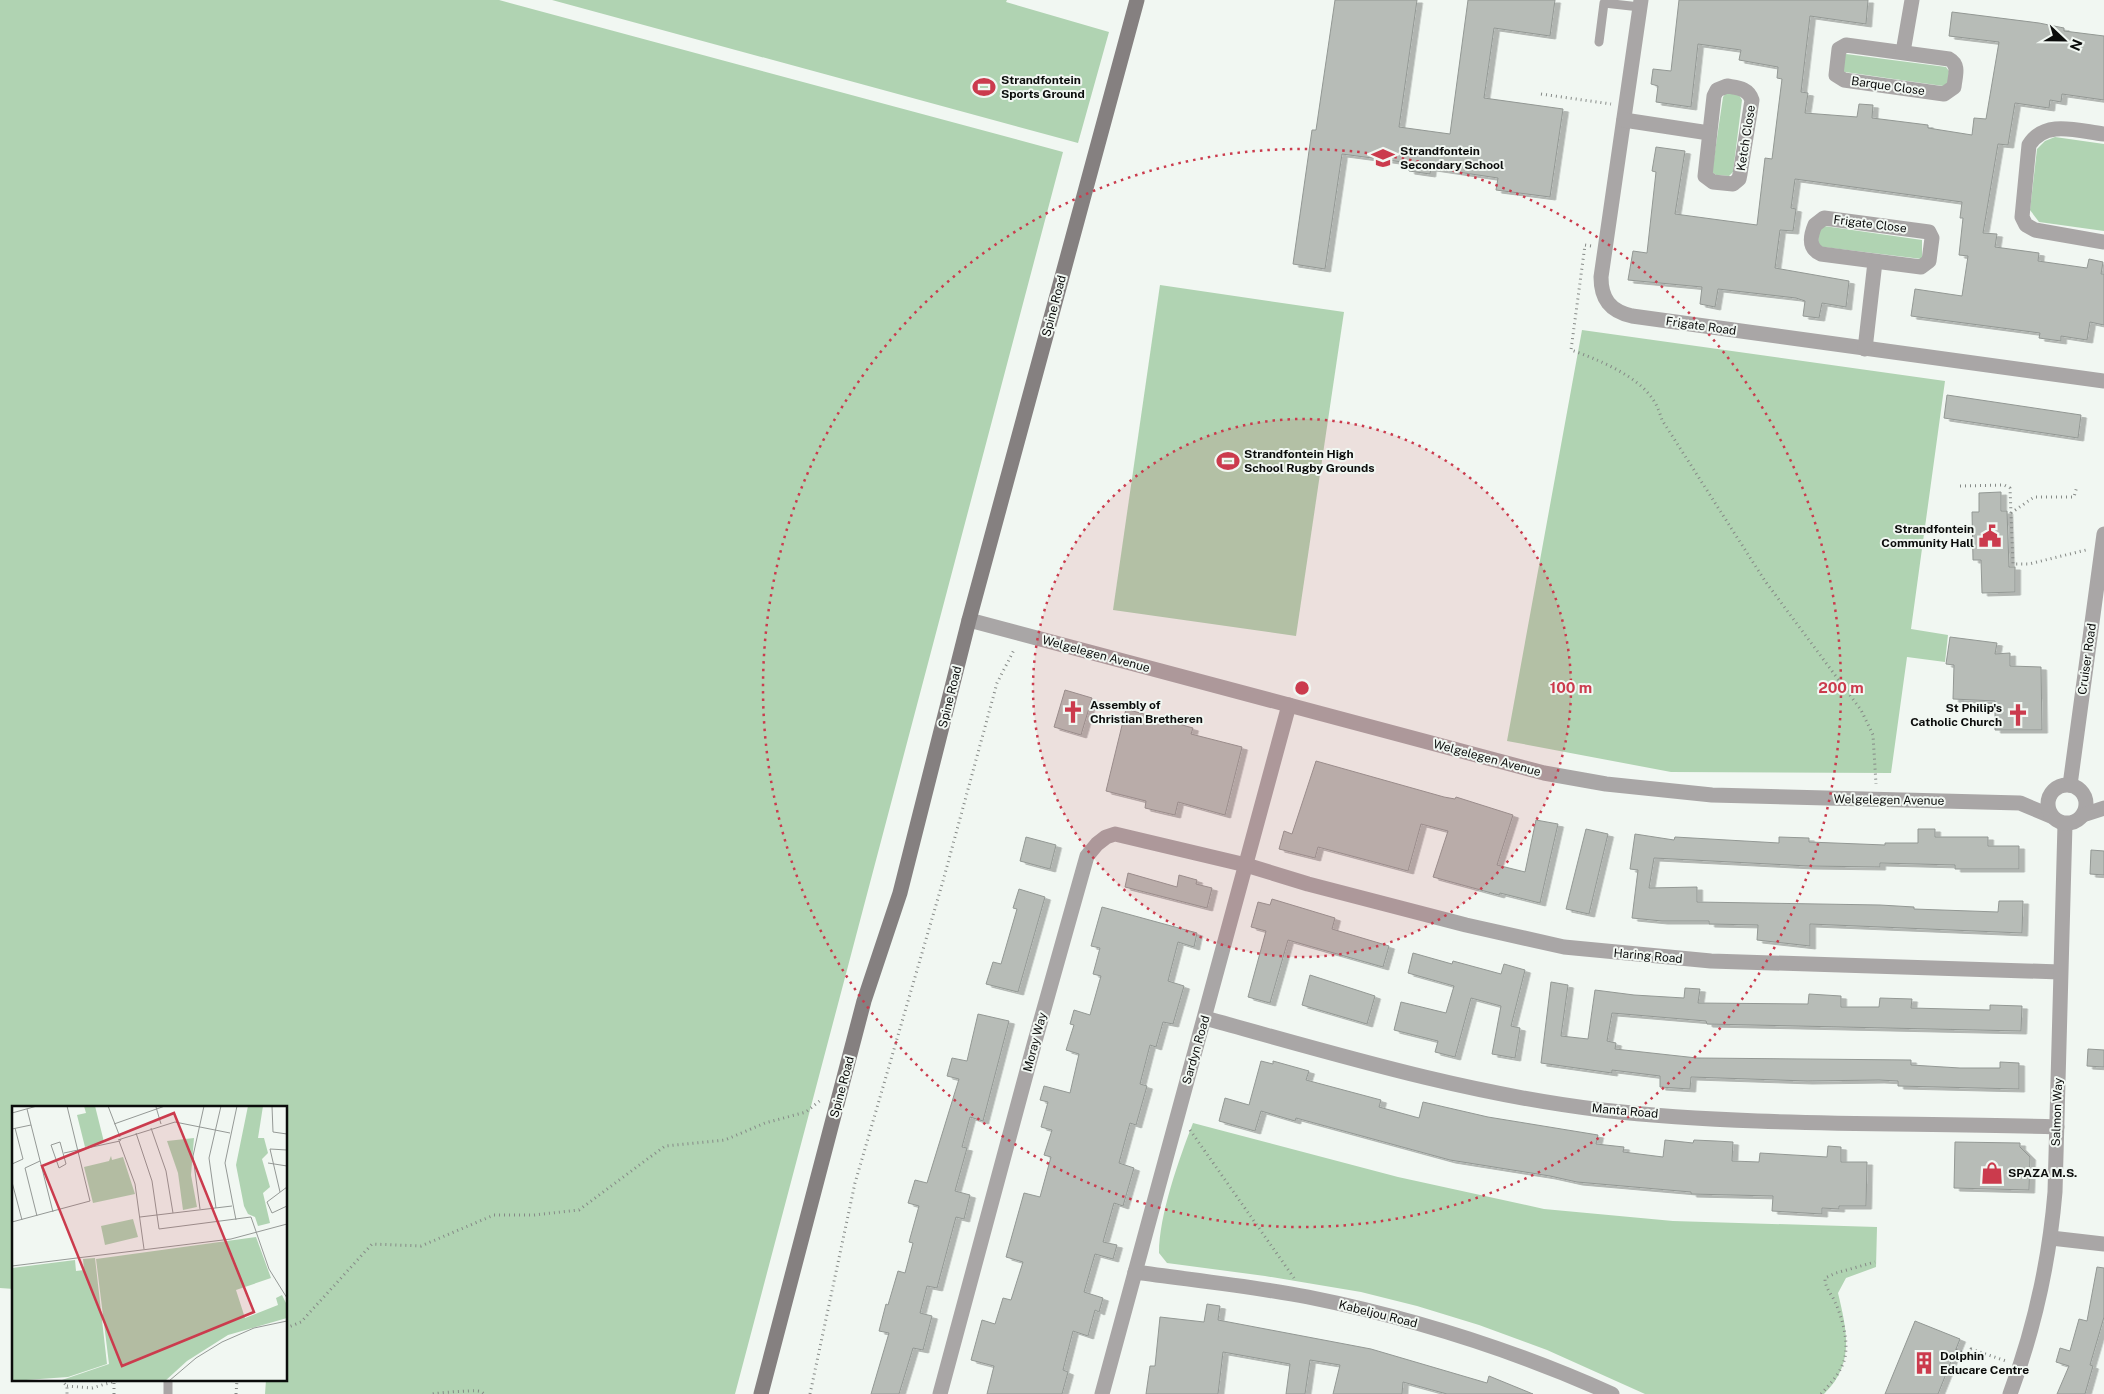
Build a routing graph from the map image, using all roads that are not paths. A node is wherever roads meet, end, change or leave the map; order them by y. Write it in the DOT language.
graph roads {
  1 [pos="1912,0"];
  2 [pos="1135,1"];
  3 [pos="1604,2"];
  4 [pos="1640,4"];
  5 [pos="1599,42"];
  6 [pos="1903,52"];
  7 [pos="1625,113"];
  8 [pos="1709,133"];
  9 [pos="2104,134"];
  10 [pos="2104,242"];
  11 [pos="1875,262"];
  12 [pos="1865,349"];
  13 [pos="2104,381"];
  14 [pos="2104,534"];
  15 [pos="969,620"];
  16 [pos="1289,705"];
  17 [pos="2070,785"];
  18 [pos="2052,792"];
  19 [pos="2084,795"];
  20 [pos="2104,802"];
  21 [pos="2020,803"];
  22 [pos="2104,808"];
  23 [pos="2083,815"];
  24 [pos="2058,820"];
  25 [pos="1246,865"];
  26 [pos="2060,972"];
  27 [pos="1205,1018"];
  28 [pos="2057,1127"];
  29 [pos="2051,1238"];
  30 [pos="2104,1244"];
  31 [pos="1135,1272"];
  32 [pos="761,1394"];
  33 [pos="940,1394"];
  34 [pos="1102,1394"];
  35 [pos="1612,1394"];
  36 [pos="2010,1394"];
  1 -- 6 [label="street"];
  2 -- 15 [label="main road, Spine Road"];
  3 -- 4 [label="lane"];
  3 -- 5 [label="lane"];
  4 -- 7 [label="street, Frigate Road"];
  6 -- 6 [label="street, Barque Close"];
  7 -- 8 [label="street"];
  7 -- 12 [label="street, Frigate Road"];
  8 -- 8 [label="street, Ketch Close"];
  9 -- 10 [label="street"];
  11 -- 11 [label="street, Frigate Close"];
  11 -- 12 [label="street"];
  12 -- 13 [label="street, Frigate Road"];
  14 -- 17 [label="street, Cruiser Road"];
  15 -- 16 [label="street, Welgelegen Avenue"];
  15 -- 32 [label="main road, Spine Road"];
  16 -- 21 [label="street, Welgelegen Avenue"];
  16 -- 25 [label="street, Sardyn Road"];
  17 -- 18 [label="street, Welgelegen Avenue"];
  17 -- 19 [label="street"];
  18 -- 21 [label="street, Welgelegen Avenue"];
  18 -- 24 [label="street"];
  19 -- 20 [label="street"];
  19 -- 23 [label="street"];
  21 -- 24 [label="street, Welgelegen Avenue"];
  22 -- 23 [label="street"];
  23 -- 24 [label="street"];
  24 -- 26 [label="street, Salmon Way"];
  25 -- 26 [label="street, Haring Road"];
  25 -- 27 [label="street, Sardyn Road"];
  25 -- 33 [label="street, Moray Way"];
  26 -- 28 [label="street, Salmon Way"];
  27 -- 28 [label="street, Manta Road"];
  27 -- 31 [label="street, Sardyn Road"];
  28 -- 29 [label="street, Salmon Way"];
  29 -- 30 [label="street"];
  29 -- 36 [label="street, Salmon Way"];
  31 -- 34 [label="street, Sardyn Road"];
  31 -- 35 [label="street, Kabeljou Road"];
}
